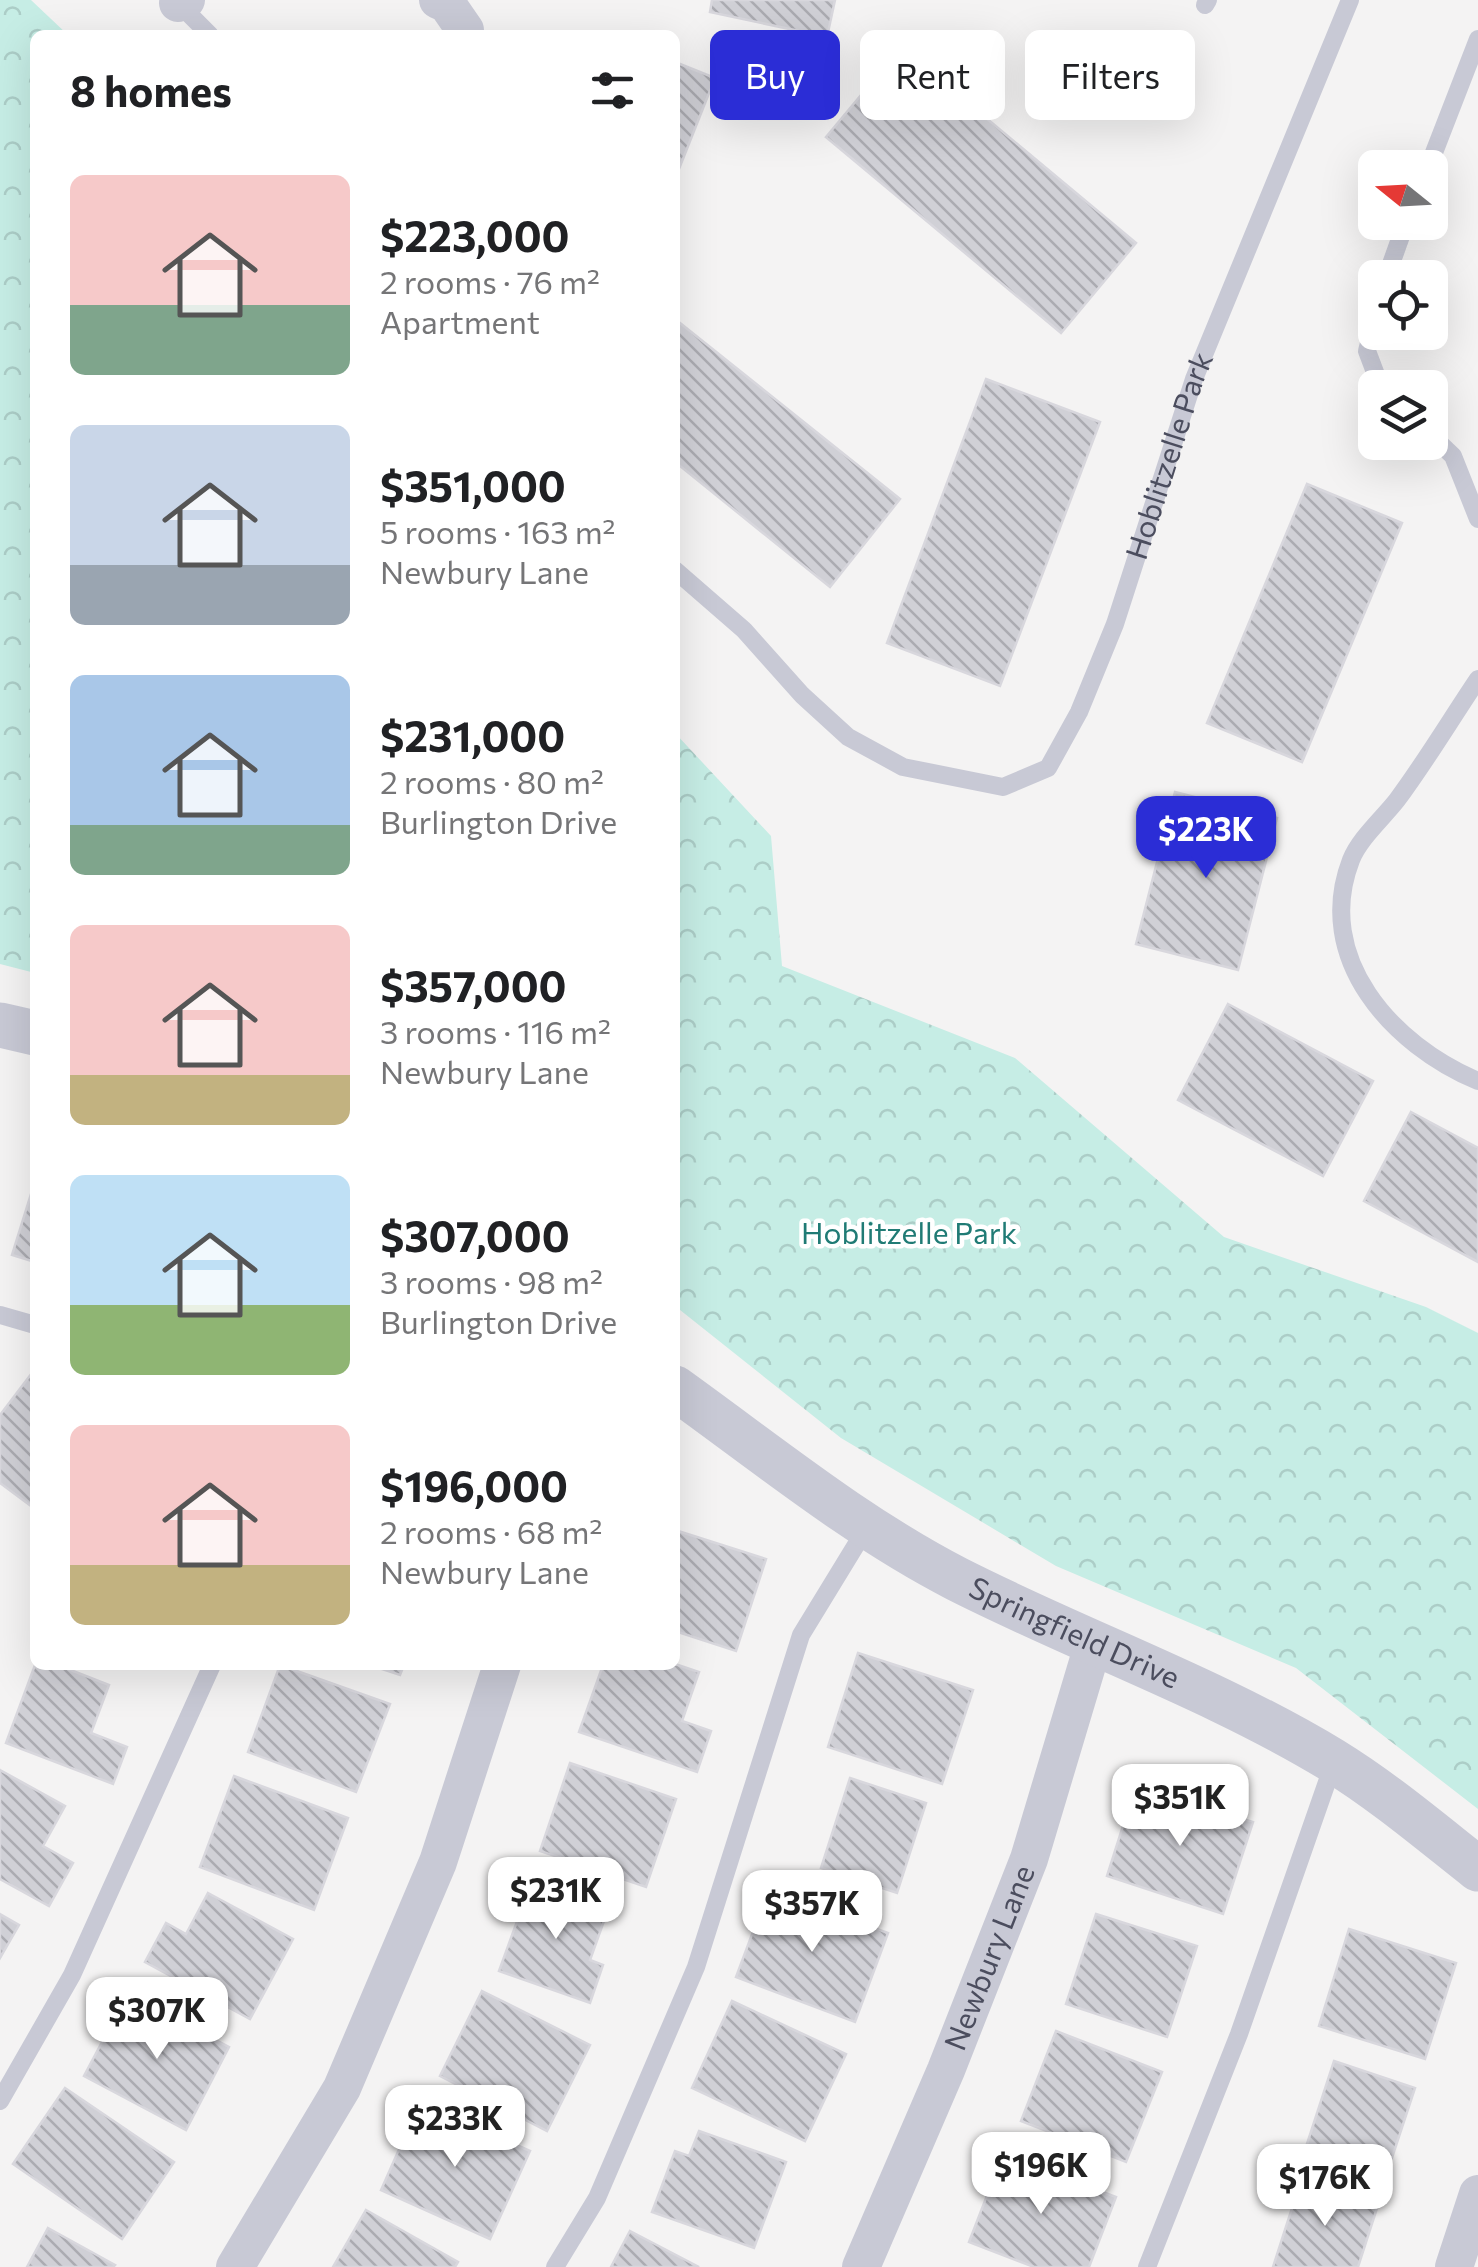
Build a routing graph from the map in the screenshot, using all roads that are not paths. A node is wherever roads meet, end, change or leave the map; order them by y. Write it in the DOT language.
graph roads {
  1 [pos="438,0"];
  2 [pos="1350,0"];
  3 [pos="180,1"];
  4 [pos="206,30"];
  5 [pos="465,30"];
  6 [pos="1478,39"];
  7 [pos="1435,150"];
  8 [pos="1448,451"];
  9 [pos="1478,520"];
  10 [pos="680,574"];
  11 [pos="1478,678"];
  12 [pos="0,1025"];
  13 [pos="30,1032"];
  14 [pos="1478,1081"];
  15 [pos="0,1315"];
  16 [pos="30,1324"];
  17 [pos="680,1392"];
  18 [pos="867,1527"];
  19 [pos="1094,1642"];
  20 [pos="210,1670"];
  21 [pos="500,1670"];
  22 [pos="1334,1762"];
  23 [pos="1478,1869"];
  24 [pos="0,2101"];
  25 [pos="1478,2194"];
  26 [pos="235,2267"];
  27 [pos="555,2267"];
  28 [pos="861,2267"];
  29 [pos="1147,2267"];
  30 [pos="1454,2267"];
  1 -- 5 [label="street"];
  2 -- 10 [label="lane, Hoblitzelle Park"];
  3 -- 4 [label="lane"];
  6 -- 7 [label="lane"];
  8 -- 9 [label="lane"];
  11 -- 14 [label="lane"];
  12 -- 13 [label="street"];
  15 -- 16 [label="lane"];
  17 -- 18 [label="street, Springfield Drive"];
  18 -- 19 [label="street, Springfield Drive"];
  18 -- 27 [label="lane"];
  19 -- 22 [label="street, Springfield Drive"];
  19 -- 28 [label="street, Newbury Lane"];
  20 -- 24 [label="lane"];
  21 -- 26 [label="street"];
  22 -- 23 [label="street, Springfield Drive"];
  22 -- 29 [label="lane"];
  25 -- 30 [label="street"];
}
